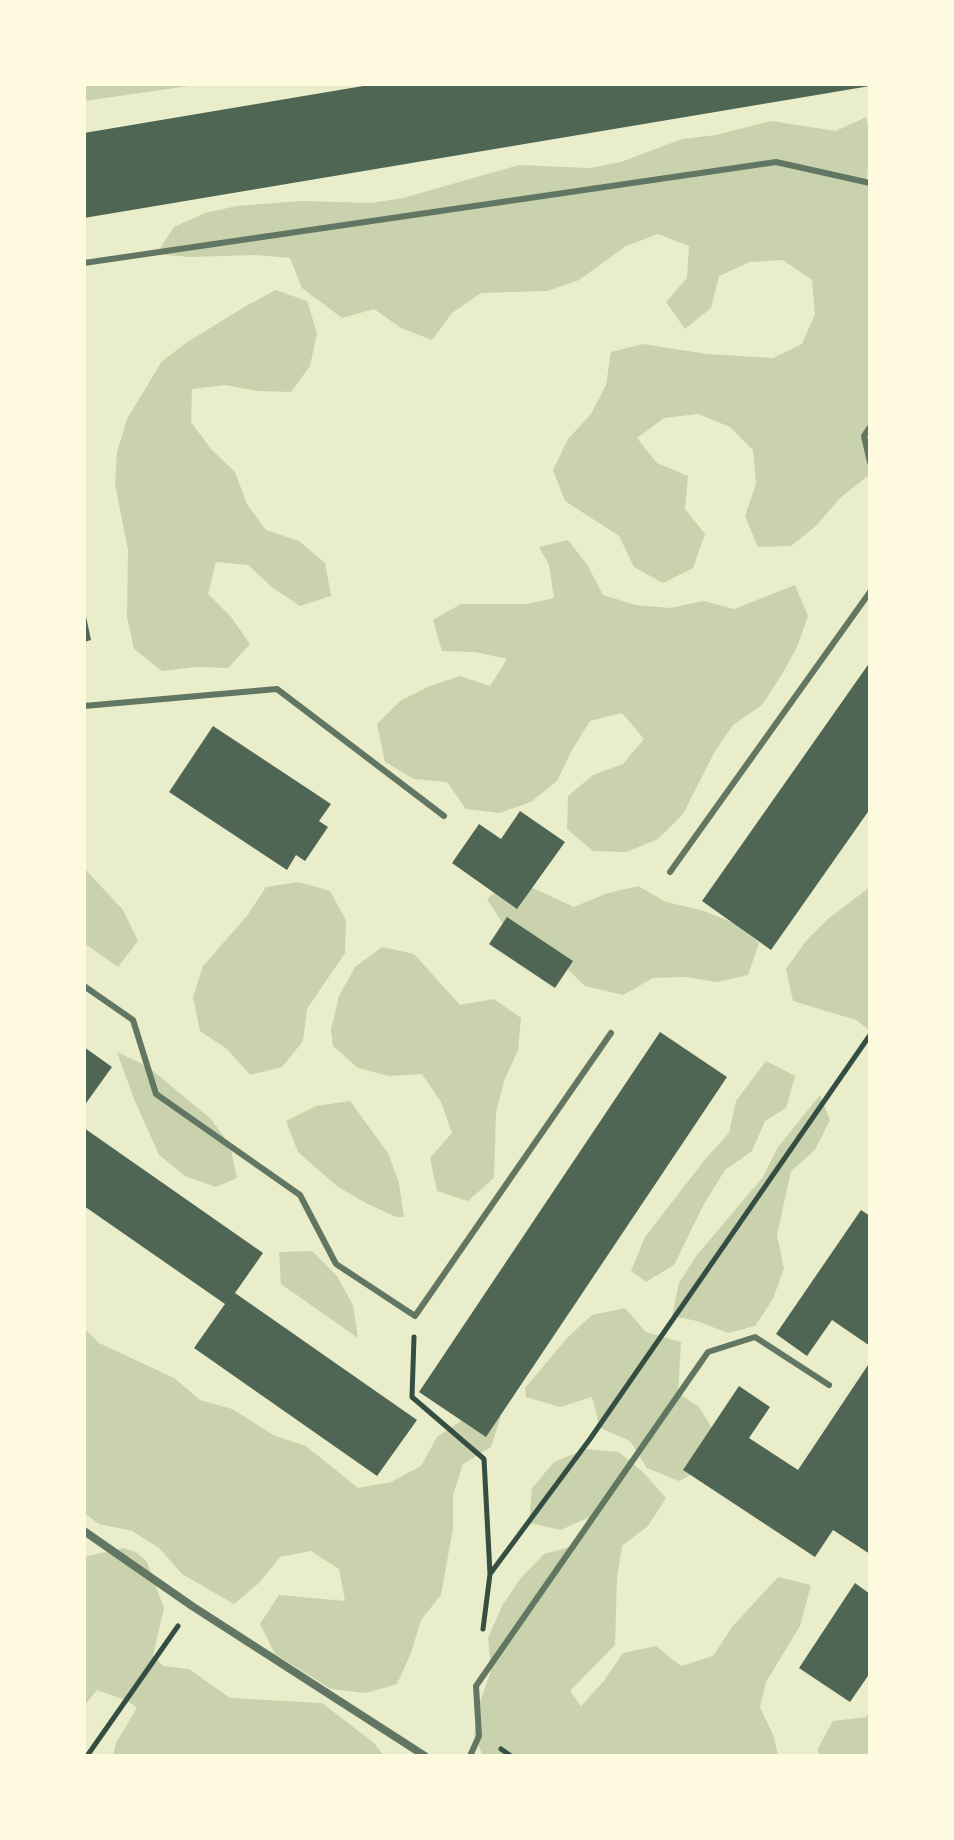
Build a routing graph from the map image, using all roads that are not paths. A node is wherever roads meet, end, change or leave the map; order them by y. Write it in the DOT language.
graph roads {
  1 [pos="870,183"];
  2 [pos="84,263"];
  3 [pos="870,427"];
  4 [pos="870,462"];
  5 [pos="870,592"];
  6 [pos="84,706"];
  7 [pos="444,816"];
  8 [pos="670,872"];
  9 [pos="84,986"];
  10 [pos="611,1033"];
  11 [pos="829,1385"];
  12 [pos="84,1531"];
  13 [pos="425,1756"];
  14 [pos="470,1756"];
  1 -- 2 [label="lane"];
  3 -- 4 [label="lane"];
  5 -- 8 [label="lane"];
  6 -- 7 [label="lane"];
  9 -- 10 [label="lane"];
  11 -- 14 [label="lane"];
  12 -- 13 [label="street"];
}
